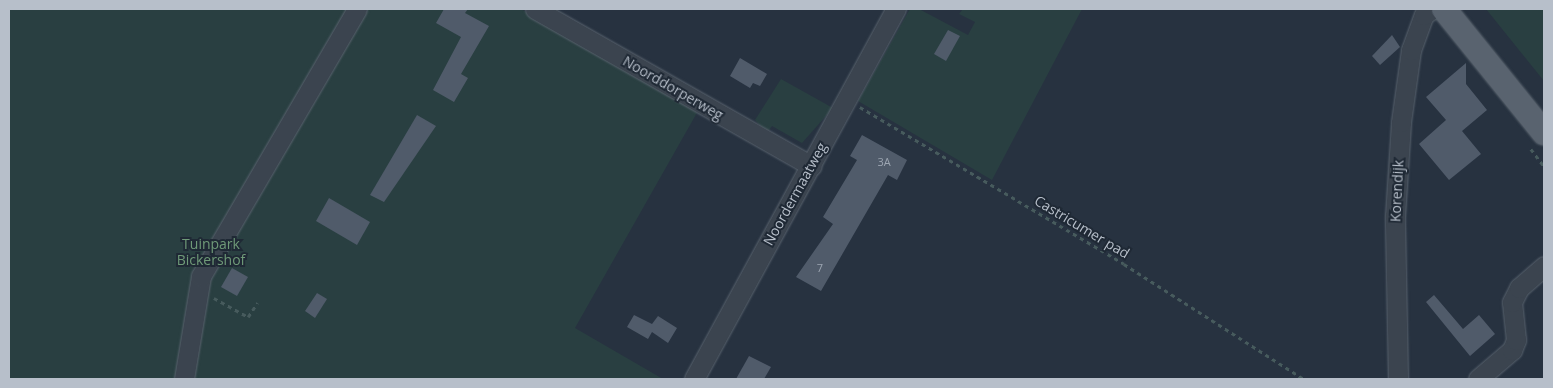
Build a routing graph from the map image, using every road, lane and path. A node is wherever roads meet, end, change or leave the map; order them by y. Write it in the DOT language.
graph roads {
  1 [pos="357,9"];
  2 [pos="535,9"];
  3 [pos="896,9"];
  4 [pos="1432,9"];
  5 [pos="1444,9"];
  6 [pos="846,99"];
  7 [pos="1544,133"];
  8 [pos="810,166"];
  9 [pos="1544,266"];
  10 [pos="198,287"];
  11 [pos="257,303"];
  12 [pos="184,379"];
  13 [pos="694,379"];
  14 [pos="1304,379"];
  15 [pos="1398,379"];
  16 [pos="1478,379"];
  1 -- 10 [label="street"];
  2 -- 8 [label="street, Noorddorperweg"];
  3 -- 6 [label="street, Noordermaatweg"];
  4 -- 15 [label="street, Korendijk"];
  5 -- 7 [label="main road"];
  6 -- 8 [label="street, Noordermaatweg"];
  6 -- 14 [label="path, Castricumer pad"];
  8 -- 13 [label="street, Noordermaatweg"];
  9 -- 16 [label="street"];
  10 -- 11 [label="path"];
  10 -- 12 [label="street"];
}
